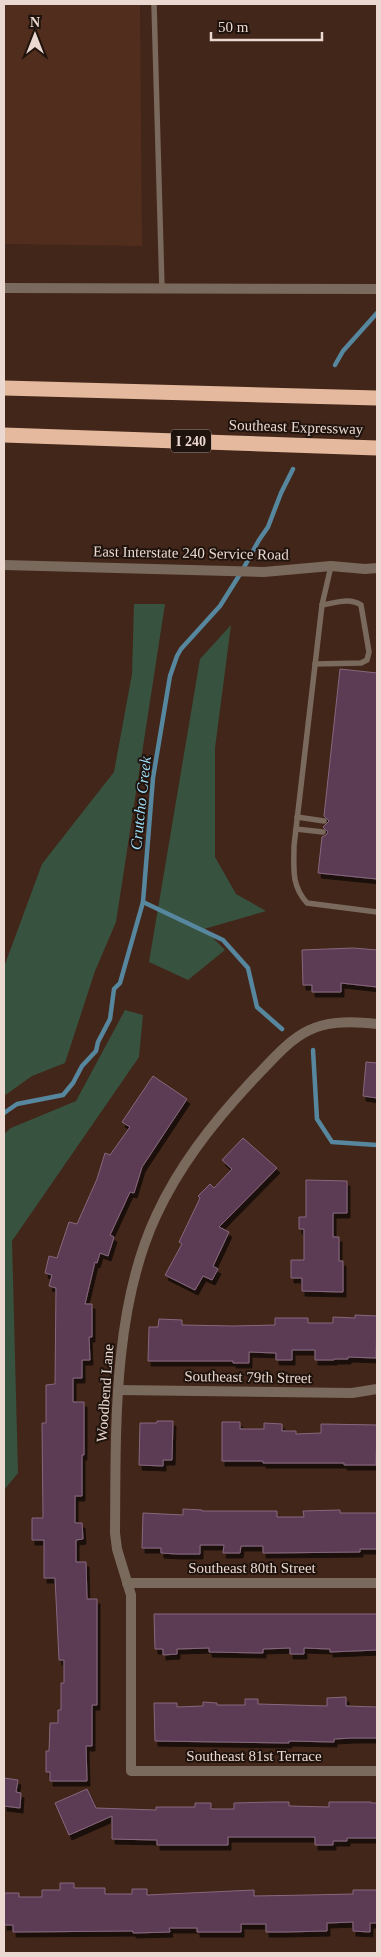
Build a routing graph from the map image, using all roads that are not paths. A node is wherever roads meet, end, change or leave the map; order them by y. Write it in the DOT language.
graph roads {
  1 [pos="154,4"];
  2 [pos="4,288"];
  3 [pos="162,289"];
  4 [pos="377,289"];
  5 [pos="4,388"];
  6 [pos="377,398"];
  7 [pos="4,435"];
  8 [pos="377,448"];
  9 [pos="4,565"];
  10 [pos="331,566"];
  11 [pos="377,568"];
  12 [pos="322,605"];
  13 [pos="315,664"];
  14 [pos="297,817"];
  15 [pos="324,821"];
  16 [pos="296,829"];
  17 [pos="323,832"];
  18 [pos="377,912"];
  19 [pos="377,1024"];
  20 [pos="377,1389"];
  21 [pos="118,1390"];
  22 [pos="377,1582"];
  23 [pos="127,1583"];
  24 [pos="131,1771"];
  25 [pos="377,1771"];
  1 -- 3 [label="lane"];
  2 -- 3 [label="street"];
  3 -- 4 [label="street"];
  5 -- 6 [label="highway"];
  7 -- 8 [label="highway, Southeast Expressway / I 240"];
  9 -- 10 [label="street, East Interstate 240 Service Road"];
  10 -- 11 [label="street, East Interstate 240 Service Road"];
  10 -- 12 [label="lane"];
  12 -- 13 [label="lane"];
  12 -- 13 [label="lane"];
  13 -- 14 [label="lane"];
  14 -- 15 [label="lane"];
  14 -- 16 [label="lane"];
  16 -- 17 [label="lane"];
  16 -- 18 [label="lane"];
  19 -- 21 [label="street, Woodbend Lane"];
  20 -- 21 [label="street, Southeast 79th Street"];
  21 -- 23 [label="street, Woodbend Lane"];
  22 -- 23 [label="street, Southeast 80th Street"];
  23 -- 24 [label="street, Woodbend Lane"];
  24 -- 25 [label="street, Southeast 81st Terrace"];
}
